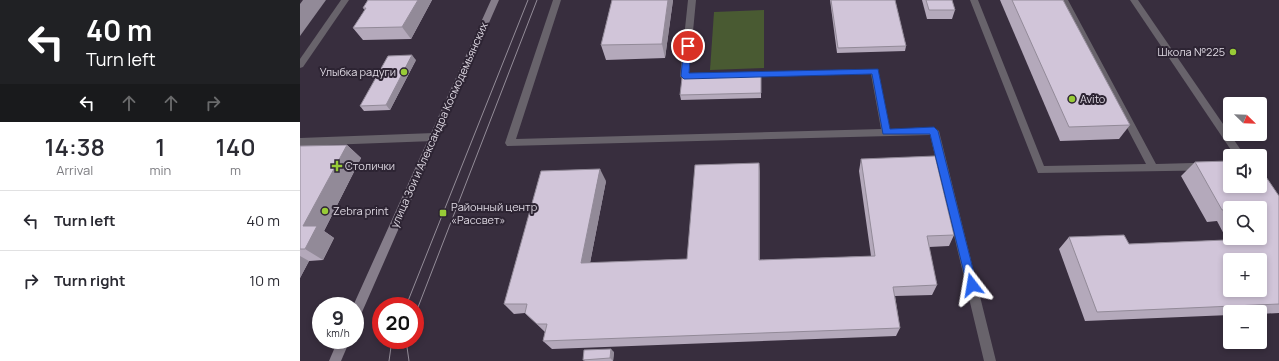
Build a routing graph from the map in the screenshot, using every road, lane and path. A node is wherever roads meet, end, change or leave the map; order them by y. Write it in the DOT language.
graph roads {
  1 [pos="345,0"];
  2 [pos="495,0"];
  3 [pos="557,0"];
  4 [pos="692,0"];
  5 [pos="974,0"];
  6 [pos="1064,0"];
  7 [pos="1134,0"];
  8 [pos="300,66"];
  9 [pos="886,132"];
  10 [pos="434,137"];
  11 [pos="300,142"];
  12 [pos="1235,149"];
  13 [pos="1223,166"];
  14 [pos="1153,167"];
  15 [pos="363,297"];
  16 [pos="340,349"];
  17 [pos="335,361"];
  18 [pos="990,361"];
  1 -- 8 [label="lane"];
  2 -- 10 [label="main road, улица Зои и Александра Космодемьянских"];
  3 -- 9 [label="lane"];
  4 -- 9 [label="lane"];
  5 -- 14 [label="lane"];
  6 -- 14 [label="lane"];
  7 -- 12 [label="lane"];
  9 -- 18 [label="lane"];
  10 -- 11 [label="lane"];
  10 -- 15 [label="main road, улица Зои и Александра Космодемьянских"];
  13 -- 14 [label="lane"];
  16 -- 17 [label="main road"];
}
